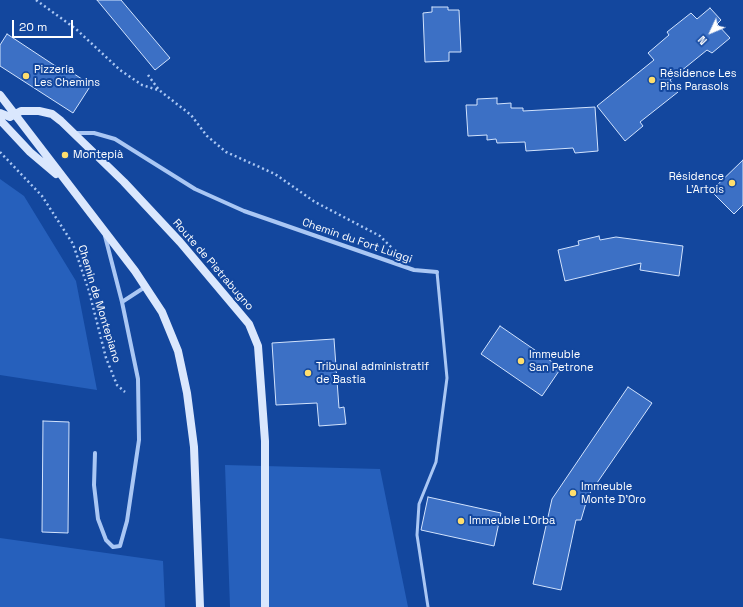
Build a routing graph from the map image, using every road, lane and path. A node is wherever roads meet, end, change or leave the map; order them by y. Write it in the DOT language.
graph roads {
  1 [pos="36,0"];
  2 [pos="148,75"];
  3 [pos="159,90"];
  4 [pos="0,94"];
  5 [pos="0,113"];
  6 [pos="16,113"];
  7 [pos="0,120"];
  8 [pos="73,133"];
  9 [pos="0,152"];
  10 [pos="68,185"];
  11 [pos="103,228"];
  12 [pos="414,270"];
  13 [pos="438,272"];
  14 [pos="146,287"];
  15 [pos="122,302"];
  16 [pos="139,404"];
  17 [pos="95,453"];
  18 [pos="200,607"];
  19 [pos="266,607"];
  20 [pos="428,607"];
  1 -- 3 [label="path"];
  2 -- 3 [label="path"];
  3 -- 12 [label="path"];
  4 -- 6 [label="main road"];
  5 -- 6 [label="main road, Route de Pietrabugno"];
  6 -- 8 [label="main road, Route de Pietrabugno"];
  6 -- 10 [label="main road"];
  7 -- 10 [label="main road"];
  8 -- 12 [label="street, Chemin du Fort Luiggi"];
  8 -- 19 [label="main road, Route de Pietrabugno"];
  9 -- 16 [label="path, Chemin de Montepiano"];
  10 -- 11 [label="main road"];
  11 -- 14 [label="main road"];
  11 -- 15 [label="street"];
  12 -- 13 [label="street, Chemin du Fort Luiggi"];
  13 -- 20 [label="lane, Chemin du Fort Luiggi"];
  14 -- 15 [label="street"];
  14 -- 18 [label="main road"];
  15 -- 16 [label="street"];
  16 -- 17 [label="street"];
}
